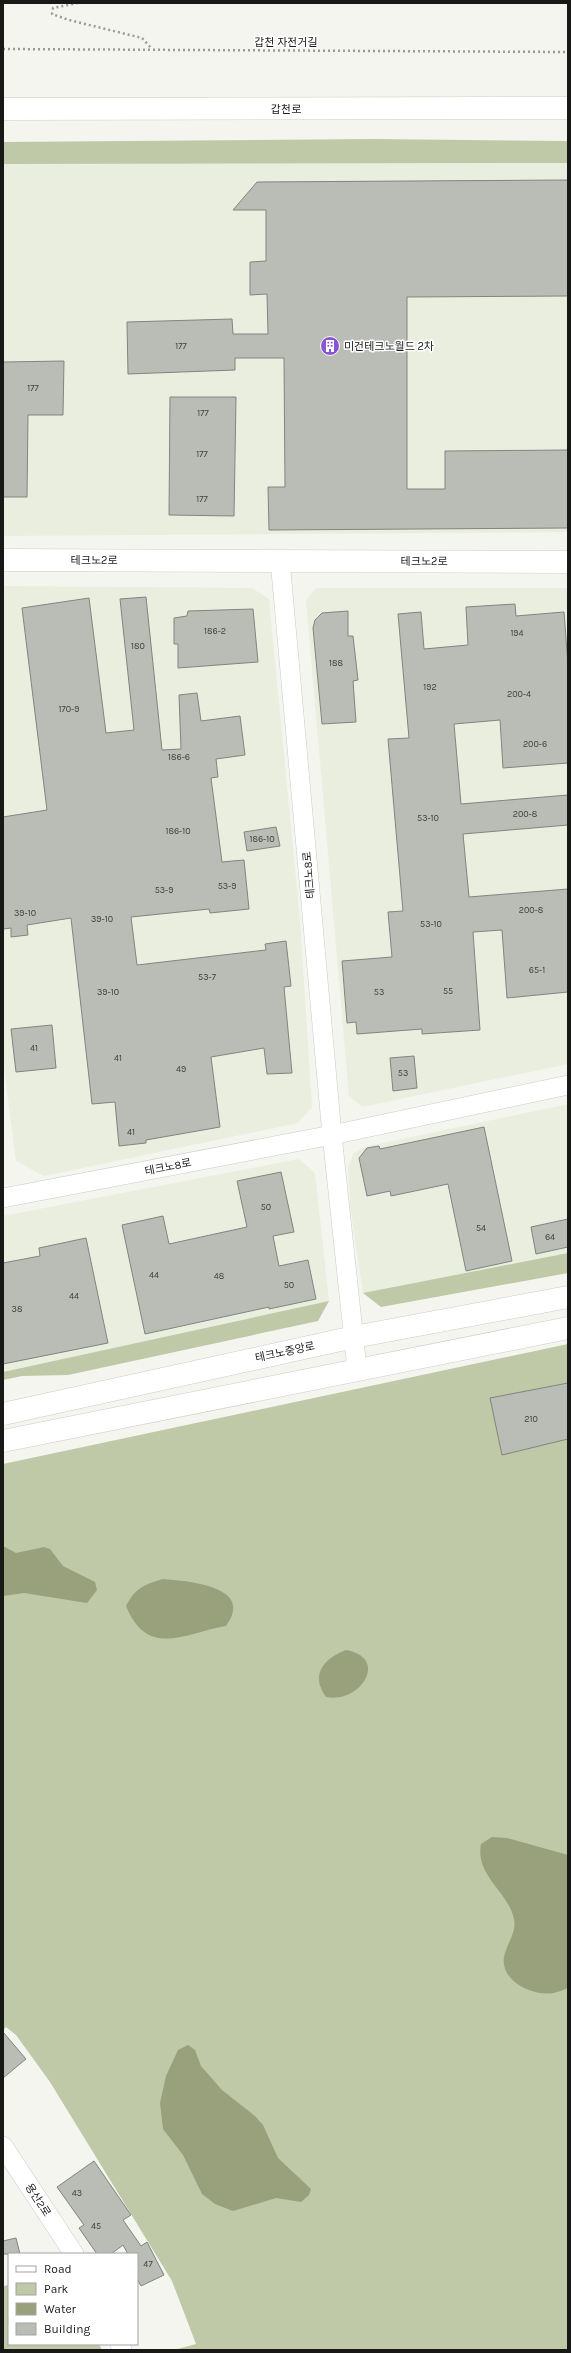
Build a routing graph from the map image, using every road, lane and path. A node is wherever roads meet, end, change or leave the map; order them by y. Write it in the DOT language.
graph roads {
  1 [pos="78,3"];
  2 [pos="3,49"];
  3 [pos="152,50"];
  4 [pos="568,52"];
  5 [pos="568,108"];
  6 [pos="3,109"];
  7 [pos="3,560"];
  8 [pos="280,560"];
  9 [pos="568,562"];
  10 [pos="568,1085"];
  11 [pos="332,1135"];
  12 [pos="3,1198"];
  13 [pos="568,1297"];
  14 [pos="568,1328"];
  15 [pos="354,1337"];
  16 [pos="357,1369"];
  17 [pos="3,1414"];
  18 [pos="3,1441"];
  19 [pos="3,2146"];
  20 [pos="73,2253"];
  1 -- 3 [label="path"];
  2 -- 3 [label="path, 갑천 자전거길"];
  3 -- 4 [label="path, 갑천 자전거길"];
  5 -- 6 [label="main road, 갑천로"];
  7 -- 8 [label="main road, 테크노2로"];
  8 -- 9 [label="main road, 테크노2로"];
  8 -- 11 [label="street, 테크노8로"];
  10 -- 11 [label="street, 테크노8로"];
  11 -- 12 [label="street, 테크노8로"];
  11 -- 15 [label="street"];
  13 -- 15 [label="main road, 테크노중앙로"];
  14 -- 16 [label="main road"];
  15 -- 16 [label="street"];
  15 -- 17 [label="main road, 테크노중앙로"];
  16 -- 18 [label="main road"];
  19 -- 20 [label="street, 용산2로"];
}
